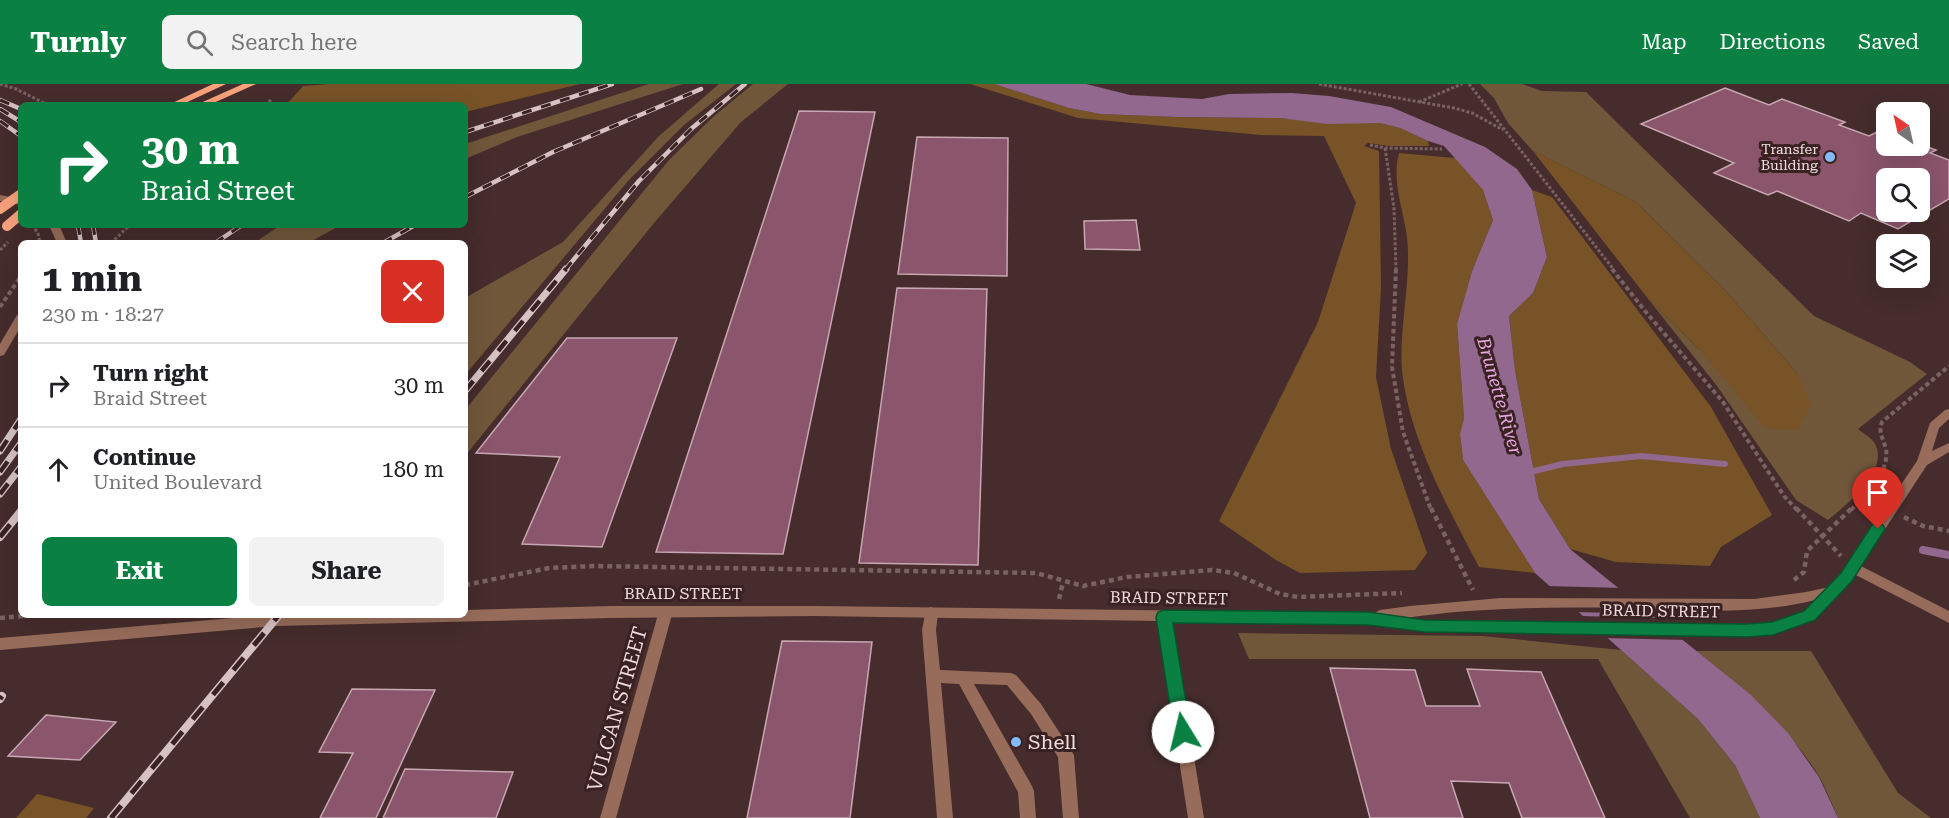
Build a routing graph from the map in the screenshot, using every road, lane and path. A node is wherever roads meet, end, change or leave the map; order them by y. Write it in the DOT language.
graph roads {
  1 [pos="0,84"];
  2 [pos="221,84"];
  3 [pos="252,84"];
  4 [pos="1319,84"];
  5 [pos="1462,84"];
  6 [pos="1469,84"];
  7 [pos="271,100"];
  8 [pos="42,102"];
  9 [pos="180,102"];
  10 [pos="208,102"];
  11 [pos="269,102"];
  12 [pos="1418,102"];
  13 [pos="1503,130"];
  14 [pos="1370,145"];
  15 [pos="1385,148"];
  16 [pos="1442,149"];
  17 [pos="18,196"];
  18 [pos="0,198"];
  19 [pos="18,201"];
  20 [pos="0,209"];
  21 [pos="18,217"];
  22 [pos="127,228"];
  23 [pos="4,229"];
  24 [pos="114,240"];
  25 [pos="18,280"];
  26 [pos="0,307"];
  27 [pos="18,322"];
  28 [pos="0,353"];
  29 [pos="1949,366"];
  30 [pos="1949,412"];
  31 [pos="1949,447"];
  32 [pos="1923,462"];
  33 [pos="1890,509"];
  34 [pos="1949,531"];
  35 [pos="1822,536"];
  36 [pos="1807,551"];
  37 [pos="1853,567"];
  38 [pos="1063,582"];
  39 [pos="468,585"];
  40 [pos="1834,591"];
  41 [pos="1463,592"];
  42 [pos="1408,593"];
  43 [pos="1479,596"];
  44 [pos="1059,599"];
  45 [pos="666,611"];
  46 [pos="930,613"];
  47 [pos="18,616"];
  48 [pos="468,616"];
  49 [pos="1164,617"];
  50 [pos="1949,617"];
  51 [pos="0,618"];
  52 [pos="362,618"];
  53 [pos="1368,618"];
  54 [pos="0,644"];
  55 [pos="934,676"];
  56 [pos="963,678"];
  57 [pos="608,818"];
  58 [pos="945,818"];
  59 [pos="1028,818"];
  60 [pos="1071,818"];
  61 [pos="1196,818"];
  1 -- 8 [label="path"];
  2 -- 9 [label="main road"];
  3 -- 10 [label="main road"];
  4 -- 12 [label="path"];
  5 -- 12 [label="path"];
  6 -- 13 [label="path"];
  7 -- 11 [label="path"];
  12 -- 13 [label="path"];
  13 -- 35 [label="path"];
  14 -- 15 [label="path"];
  15 -- 16 [label="path"];
  15 -- 43 [label="path"];
  17 -- 20 [label="main road, bridge"];
  18 -- 19 [label="street"];
  21 -- 23 [label="main road, bridge"];
  22 -- 24 [label="path"];
  25 -- 26 [label="path"];
  27 -- 28 [label="street"];
  29 -- 35 [label="path"];
  30 -- 32 [label="street"];
  31 -- 32 [label="street"];
  32 -- 33 [label="street, BRAID STREET"];
  33 -- 34 [label="path"];
  33 -- 37 [label="street, BRAID STREET"];
  35 -- 36 [label="path"];
  35 -- 37 [label="path"];
  37 -- 40 [label="street, BRAID STREET"];
  37 -- 50 [label="street"];
  38 -- 39 [label="path"];
  38 -- 42 [label="path"];
  38 -- 44 [label="path"];
  40 -- 43 [label="street, BRAID STREET"];
  40 -- 53 [label="street, BRAID STREET"];
  41 -- 43 [label="path"];
  43 -- 53 [label="street, BRAID STREET"];
  45 -- 46 [label="street, BRAID STREET"];
  45 -- 48 [label="street, BRAID STREET"];
  45 -- 57 [label="street, VULCAN STREET"];
  46 -- 49 [label="street, BRAID STREET"];
  46 -- 55 [label="street"];
  47 -- 51 [label="path"];
  49 -- 53 [label="street, BRAID STREET"];
  49 -- 61 [label="street"];
  52 -- 54 [label="street, BRAID STREET"];
  55 -- 56 [label="street"];
  55 -- 58 [label="street"];
  56 -- 59 [label="street"];
  56 -- 60 [label="street"];
}
